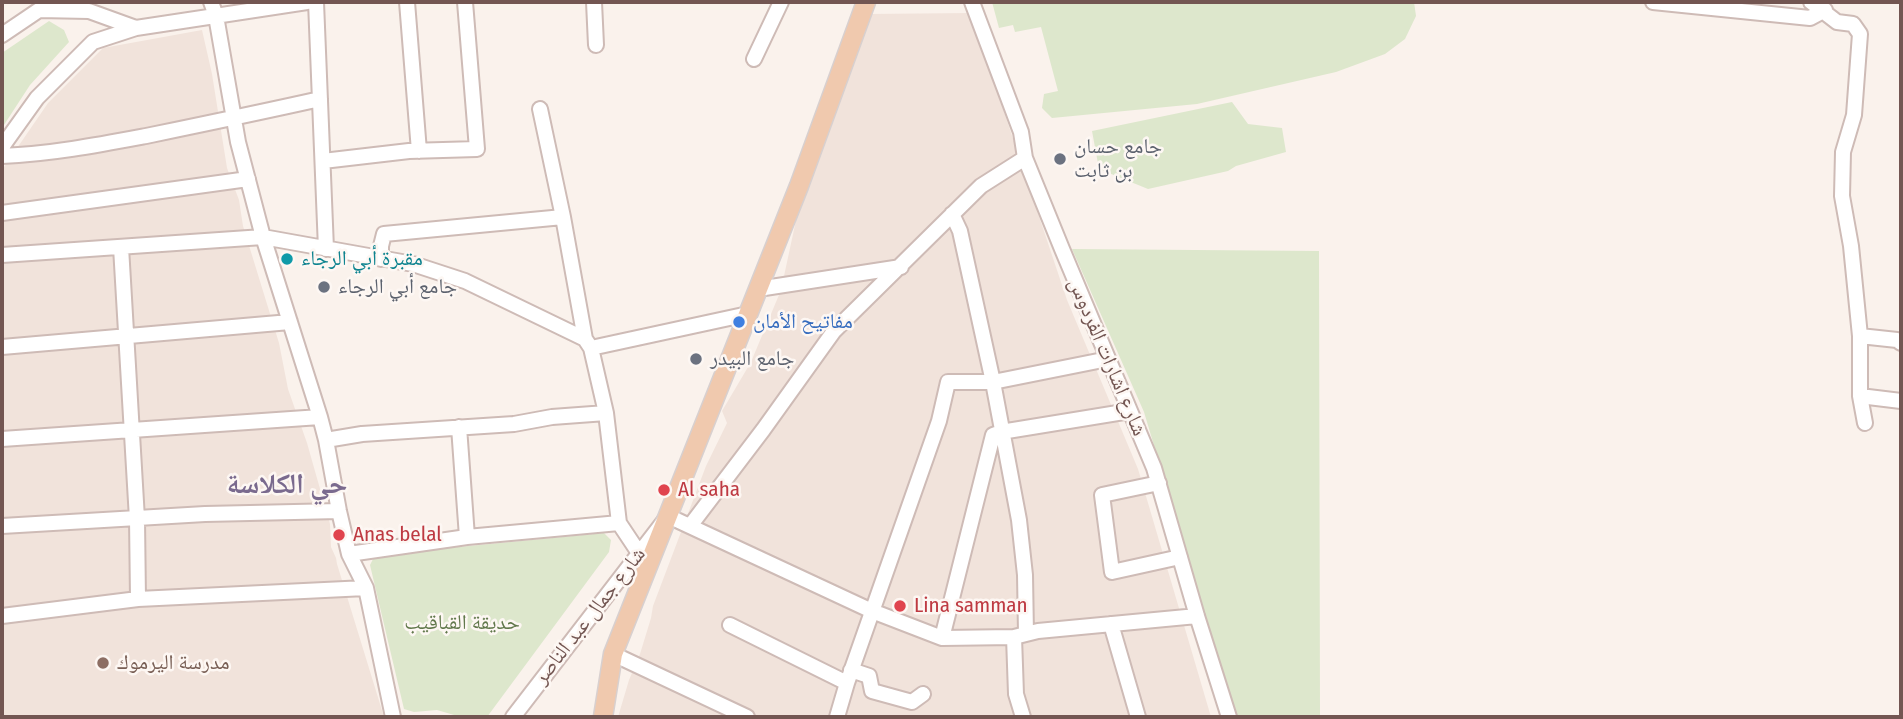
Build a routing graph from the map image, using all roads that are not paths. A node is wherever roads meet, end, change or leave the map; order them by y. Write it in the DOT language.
graph roads {
  1 [pos="307,2"];
  2 [pos="316,2"];
  3 [pos="407,2"];
  4 [pos="464,2"];
  5 [pos="594,2"];
  6 [pos="780,2"];
  7 [pos="866,2"];
  8 [pos="972,2"];
  9 [pos="1653,2"];
  10 [pos="1811,2"];
  11 [pos="214,9"];
  12 [pos="1825,10"];
  13 [pos="136,28"];
  14 [pos="2,35"];
  15 [pos="596,45"];
  16 [pos="754,59"];
  17 [pos="320,99"];
  18 [pos="540,109"];
  19 [pos="234,119"];
  20 [pos="2,147"];
  21 [pos="419,151"];
  22 [pos="2,156"];
  23 [pos="1025,158"];
  24 [pos="323,161"];
  25 [pos="248,179"];
  26 [pos="2,214"];
  27 [pos="952,214"];
  28 [pos="563,217"];
  29 [pos="263,237"];
  30 [pos="121,247"];
  31 [pos="326,249"];
  32 [pos="2,255"];
  33 [pos="382,259"];
  34 [pos="901,267"];
  35 [pos="758,289"];
  36 [pos="748,314"];
  37 [pos="290,322"];
  38 [pos="126,336"];
  39 [pos="1860,336"];
  40 [pos="588,343"];
  41 [pos="1901,343"];
  42 [pos="2,347"];
  43 [pos="1108,359"];
  44 [pos="993,382"];
  45 [pos="1860,396"];
  46 [pos="1901,401"];
  47 [pos="1130,411"];
  48 [pos="606,413"];
  49 [pos="320,417"];
  50 [pos="1865,423"];
  51 [pos="459,427"];
  52 [pos="131,430"];
  53 [pos="1001,432"];
  54 [pos="2,439"];
  55 [pos="326,440"];
  56 [pos="1159,483"];
  57 [pos="339,511"];
  58 [pos="668,516"];
  59 [pos="137,519"];
  60 [pos="619,523"];
  61 [pos="2,526"];
  62 [pos="690,526"];
  63 [pos="467,537"];
  64 [pos="639,553"];
  65 [pos="349,554"];
  66 [pos="1180,557"];
  67 [pos="366,588"];
  68 [pos="138,599"];
  69 [pos="872,611"];
  70 [pos="2,615"];
  71 [pos="1197,617"];
  72 [pos="1111,624"];
  73 [pos="730,625"];
  74 [pos="1020,635"];
  75 [pos="942,638"];
  76 [pos="613,654"];
  77 [pos="849,676"];
  78 [pos="923,694"];
  79 [pos="393,717"];
  80 [pos="513,717"];
  81 [pos="603,717"];
  82 [pos="747,717"];
  83 [pos="837,717"];
  84 [pos="1023,717"];
  85 [pos="1138,717"];
  86 [pos="1229,717"];
  1 -- 11 [label="street"];
  2 -- 17 [label="street"];
  3 -- 21 [label="street"];
  4 -- 21 [label="street"];
  5 -- 15 [label="street"];
  6 -- 16 [label="street"];
  7 -- 35 [label="main road"];
  8 -- 23 [label="street, شارع اشارات الفردوس"];
  9 -- 12 [label="street"];
  10 -- 12 [label="street"];
  11 -- 13 [label="street"];
  11 -- 19 [label="street"];
  12 -- 39 [label="street"];
  13 -- 14 [label="street"];
  13 -- 20 [label="street"];
  17 -- 19 [label="street"];
  17 -- 24 [label="street"];
  18 -- 28 [label="street"];
  19 -- 22 [label="street"];
  19 -- 25 [label="street"];
  21 -- 24 [label="street"];
  23 -- 27 [label="street"];
  23 -- 43 [label="street, شارع اشارات الفردوس"];
  24 -- 31 [label="street"];
  25 -- 26 [label="street"];
  25 -- 29 [label="street"];
  27 -- 34 [label="street"];
  27 -- 44 [label="street"];
  28 -- 33 [label="street"];
  28 -- 40 [label="street"];
  29 -- 30 [label="street"];
  29 -- 31 [label="street"];
  29 -- 37 [label="street"];
  30 -- 32 [label="street"];
  30 -- 38 [label="street"];
  31 -- 33 [label="street"];
  33 -- 40 [label="street"];
  34 -- 35 [label="street"];
  34 -- 62 [label="street"];
  35 -- 36 [label="main road"];
  36 -- 40 [label="street"];
  36 -- 58 [label="main road"];
  37 -- 38 [label="street"];
  37 -- 49 [label="street"];
  38 -- 42 [label="street"];
  38 -- 52 [label="street"];
  39 -- 41 [label="street"];
  39 -- 45 [label="street"];
  40 -- 48 [label="street"];
  43 -- 44 [label="street"];
  43 -- 47 [label="street, شارع اشارات الفردوس"];
  44 -- 53 [label="street"];
  44 -- 69 [label="street"];
  45 -- 46 [label="street"];
  45 -- 50 [label="street"];
  47 -- 53 [label="street"];
  47 -- 56 [label="street, شارع اشارات الفردوس"];
  48 -- 51 [label="street"];
  48 -- 60 [label="street"];
  49 -- 52 [label="street"];
  49 -- 55 [label="street"];
  51 -- 55 [label="street"];
  51 -- 63 [label="street"];
  52 -- 54 [label="street"];
  52 -- 59 [label="street"];
  53 -- 74 [label="street"];
  53 -- 75 [label="street"];
  55 -- 57 [label="street"];
  56 -- 66 [label="street, شارع اشارات الفردوس"];
  56 -- 66 [label="street"];
  57 -- 59 [label="street"];
  57 -- 65 [label="street"];
  58 -- 62 [label="street"];
  58 -- 64 [label="street, شارع جمال عبد الناصر"];
  58 -- 76 [label="main road"];
  59 -- 61 [label="street"];
  59 -- 68 [label="street"];
  60 -- 63 [label="street"];
  60 -- 64 [label="street"];
  62 -- 69 [label="street"];
  63 -- 65 [label="street"];
  64 -- 80 [label="street, شارع جمال عبد الناصر"];
  65 -- 67 [label="street"];
  66 -- 71 [label="street, شارع اشارات الفردوس"];
  67 -- 68 [label="street"];
  67 -- 79 [label="street"];
  68 -- 70 [label="street"];
  69 -- 75 [label="street"];
  69 -- 77 [label="street"];
  71 -- 72 [label="street"];
  71 -- 86 [label="street, شارع اشارات الفردوس"];
  72 -- 74 [label="street"];
  72 -- 85 [label="street"];
  73 -- 77 [label="street"];
  74 -- 75 [label="street"];
  74 -- 84 [label="street"];
  76 -- 81 [label="main road"];
  76 -- 82 [label="street"];
  77 -- 78 [label="street"];
  77 -- 83 [label="street"];
}
